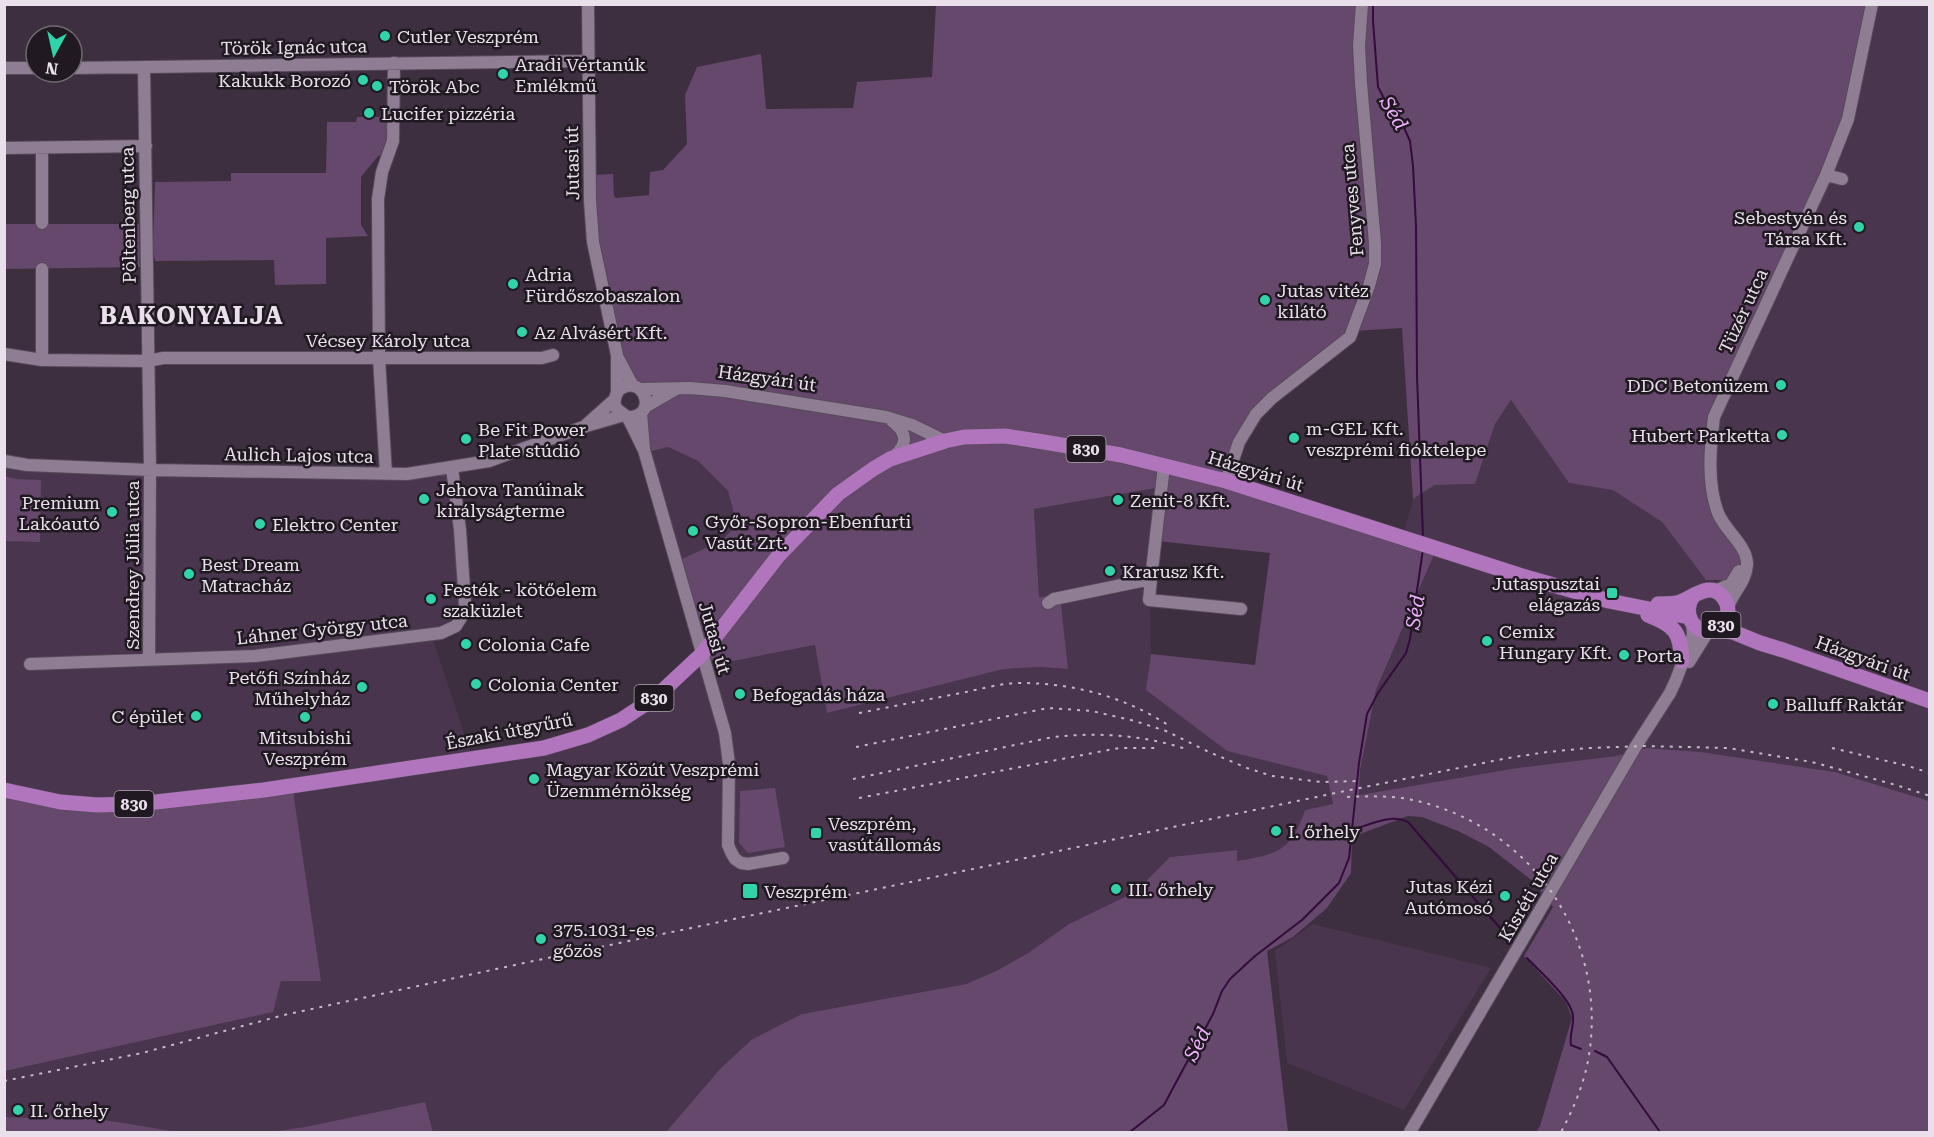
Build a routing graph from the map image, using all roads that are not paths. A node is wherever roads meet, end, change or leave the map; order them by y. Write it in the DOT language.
graph roads {
  1 [pos="588,4"];
  2 [pos="1362,4"];
  3 [pos="1872,4"];
  4 [pos="588,61"];
  5 [pos="394,63"];
  6 [pos="4,68"];
  7 [pos="24,68"];
  8 [pos="84,68"];
  9 [pos="144,68"];
  10 [pos="146,146"];
  11 [pos="4,148"];
  12 [pos="42,148"];
  13 [pos="1826,175"];
  14 [pos="1842,178"];
  15 [pos="42,223"];
  16 [pos="42,269"];
  17 [pos="4,354"];
  18 [pos="617,355"];
  19 [pos="553,356"];
  20 [pos="380,358"];
  21 [pos="42,360"];
  22 [pos="148,361"];
  23 [pos="637,387"];
  24 [pos="677,389"];
  25 [pos="616,396"];
  26 [pos="643,410"];
  27 [pos="625,416"];
  28 [pos="886,417"];
  29 [pos="586,426"];
  30 [pos="945,441"];
  31 [pos="644,450"];
  32 [pos="890,459"];
  33 [pos="4,461"];
  34 [pos="1164,466"];
  35 [pos="452,468"];
  36 [pos="150,470"];
  37 [pos="386,474"];
  38 [pos="1226,481"];
  39 [pos="1729,533"];
  40 [pos="1151,579"];
  41 [pos="1715,591"];
  42 [pos="1694,595"];
  43 [pos="1609,601"];
  44 [pos="1048,603"];
  45 [pos="1241,609"];
  46 [pos="1728,609"];
  47 [pos="1691,620"];
  48 [pos="1711,630"];
  49 [pos="1783,650"];
  50 [pos="702,654"];
  51 [pos="149,660"];
  52 [pos="1682,661"];
  53 [pos="30,664"];
  54 [pos="1676,680"];
  55 [pos="1929,701"];
  56 [pos="4,790"];
  57 [pos="783,858"];
  58 [pos="1410,1132"];
  1 -- 4 [label="street, Jutasi út"];
  2 -- 38 [label="street, Fenyves utca"];
  3 -- 13 [label="street, Tüzér utca"];
  4 -- 5 [label="street, Török Ignác utca"];
  4 -- 18 [label="street, Jutasi út"];
  5 -- 9 [label="street, Török Ignác utca"];
  5 -- 20 [label="street"];
  6 -- 7 [label="street"];
  8 -- 9 [label="street, Török Ignác utca"];
  9 -- 10 [label="street, Pöltenberg utca"];
  10 -- 12 [label="street"];
  10 -- 22 [label="street, Pöltenberg utca"];
  11 -- 12 [label="street"];
  12 -- 15 [label="street"];
  13 -- 14 [label="street"];
  13 -- 39 [label="street, Tüzér utca"];
  16 -- 21 [label="street"];
  17 -- 21 [label="street, Vécsey Károly utca"];
  18 -- 23 [label="street, Jutasi út"];
  18 -- 25 [label="street, Jutasi út"];
  19 -- 20 [label="street, Vécsey Károly utca"];
  20 -- 22 [label="street, Vécsey Károly utca"];
  20 -- 37 [label="street"];
  21 -- 22 [label="street, Vécsey Károly utca"];
  22 -- 36 [label="street, Pöltenberg utca"];
  23 -- 24 [label="street, Házgyári út"];
  23 -- 25 [label="street"];
  23 -- 26 [label="street, Jutasi út"];
  24 -- 26 [label="street"];
  24 -- 28 [label="street, Házgyári út"];
  25 -- 27 [label="street, Jutasi út"];
  25 -- 29 [label="street, Aulich Lajos utca"];
  26 -- 27 [label="street"];
  26 -- 31 [label="street, Jutasi út"];
  27 -- 29 [label="street, Aulich Lajos utca"];
  27 -- 31 [label="street, Jutasi út"];
  28 -- 30 [label="street, Házgyári út"];
  28 -- 32 [label="street"];
  29 -- 35 [label="street, Aulich Lajos utca"];
  30 -- 32 [label="main road, Északi útgyűrű / 830"];
  30 -- 34 [label="main road, Házgyári út / 830"];
  31 -- 50 [label="street, Jutasi út"];
  32 -- 50 [label="main road, Északi útgyűrű / 830"];
  33 -- 36 [label="street, Aulich Lajos utca"];
  34 -- 38 [label="main road, Házgyári út / 830"];
  34 -- 40 [label="street"];
  35 -- 37 [label="street, Aulich Lajos utca"];
  35 -- 51 [label="street, Láhner György utca"];
  36 -- 37 [label="street, Aulich Lajos utca"];
  36 -- 51 [label="street, Szendrey Júlia utca"];
  38 -- 43 [label="main road, Házgyári út / 830"];
  39 -- 41 [label="street, Tüzér utca"];
  39 -- 46 [label="street, Tüzér utca"];
  40 -- 44 [label="street"];
  40 -- 45 [label="street"];
  41 -- 42 [label="main road, 830"];
  41 -- 46 [label="main road, 830"];
  42 -- 43 [label="main road, Házgyári út / 830"];
  42 -- 47 [label="main road, 830"];
  43 -- 47 [label="main road, Házgyári út / 830"];
  43 -- 52 [label="main road"];
  46 -- 48 [label="main road, 830"];
  46 -- 49 [label="main road, 830"];
  47 -- 48 [label="main road, 830"];
  47 -- 52 [label="street, Kisréti utca"];
  48 -- 49 [label="main road, 830"];
  48 -- 54 [label="street, Kisréti utca"];
  49 -- 55 [label="main road, Házgyári út / 830"];
  50 -- 56 [label="main road, Északi útgyűrű / 830"];
  50 -- 57 [label="street, Jutasi út"];
  51 -- 53 [label="street, Láhner György utca"];
  52 -- 54 [label="street, Kisréti utca"];
  54 -- 58 [label="street, Kisréti utca"];
}
